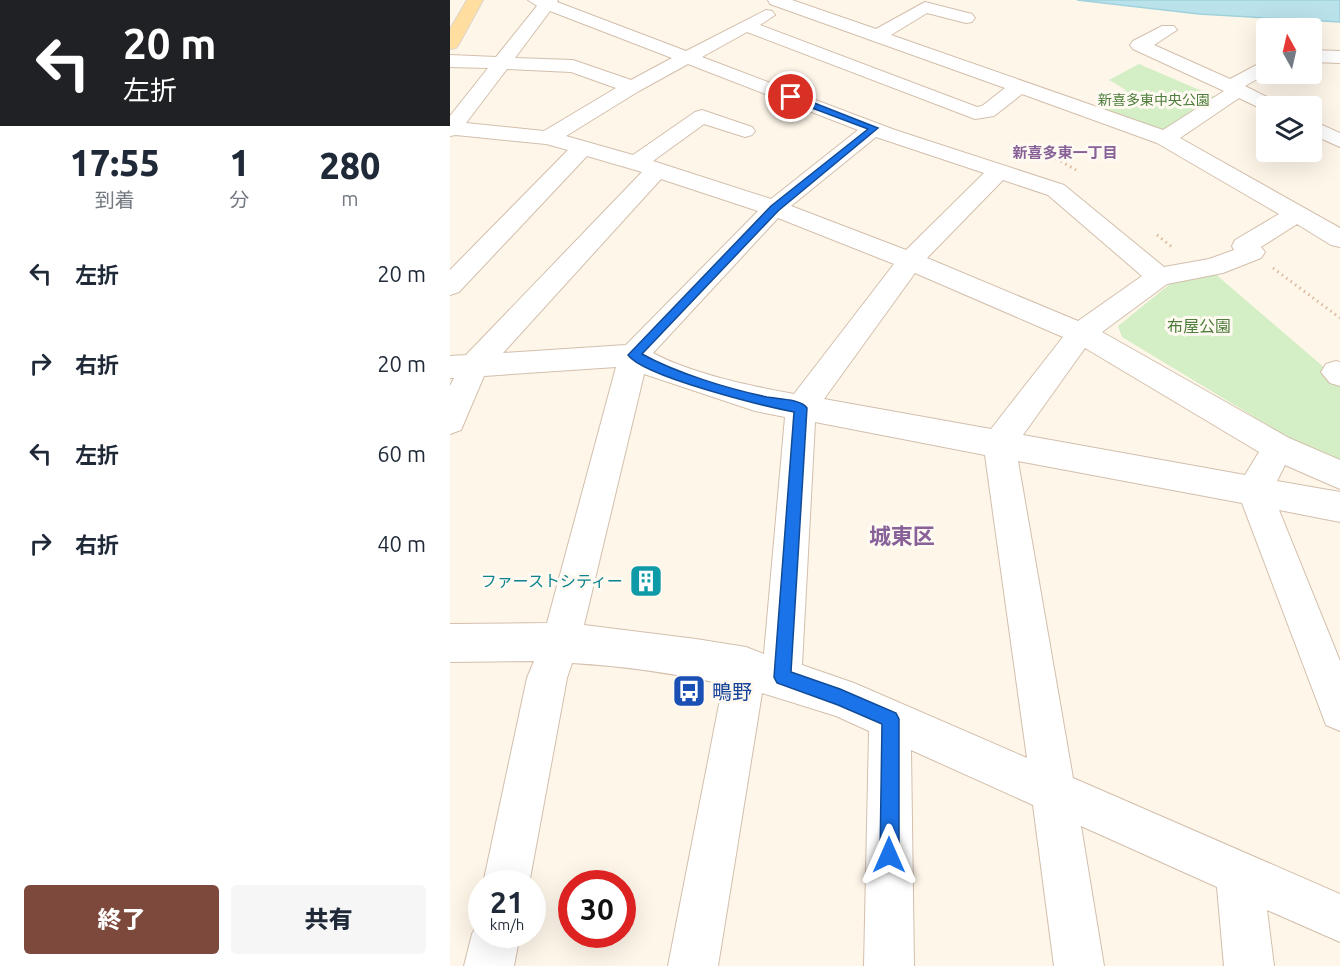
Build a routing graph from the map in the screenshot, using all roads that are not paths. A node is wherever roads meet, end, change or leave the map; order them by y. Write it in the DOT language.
graph roads {
  1 [pos="475,0"];
  2 [pos="544,1"];
  3 [pos="785,1"];
  4 [pos="843,5"];
  5 [pos="822,16"];
  6 [pos="966,18"];
  7 [pos="747,26"];
  8 [pos="1138,29"];
  9 [pos="877,36"];
  10 [pos="450,44"];
  11 [pos="1322,56"];
  12 [pos="1340,57"];
  13 [pos="688,58"];
  14 [pos="450,61"];
  15 [pos="501,64"];
  16 [pos="1256,71"];
  17 [pos="1020,86"];
  18 [pos="632,87"];
  19 [pos="1234,87"];
  20 [pos="1256,99"];
  21 [pos="451,128"];
  22 [pos="874,128"];
  23 [pos="745,131"];
  24 [pos="1322,132"];
  25 [pos="548,138"];
  26 [pos="1165,138"];
  27 [pos="1340,141"];
  28 [pos="582,147"];
  29 [pos="646,167"];
  30 [pos="999,171"];
  31 [pos="774,208"];
  32 [pos="1298,214"];
  33 [pos="1340,239"];
  34 [pos="910,261"];
  35 [pos="1159,277"];
  36 [pos="450,286"];
  37 [pos="1082,333"];
  38 [pos="634,355"];
  39 [pos="462,365"];
  40 [pos="801,408"];
  41 [pos="450,421"];
  42 [pos="999,443"];
  43 [pos="1278,447"];
  44 [pos="1340,475"];
  45 [pos="1254,491"];
  46 [pos="1340,507"];
  47 [pos="561,641"];
  48 [pos="450,643"];
  49 [pos="764,672"];
  50 [pos="1340,711"];
  51 [pos="890,719"];
  52 [pos="1052,790"];
  53 [pos="509,870"];
  54 [pos="1239,874"];
  55 [pos="1340,918"];
  56 [pos="493,948"];
  57 [pos="489,966"];
  58 [pos="693,966"];
  59 [pos="889,966"];
  60 [pos="1078,966"];
  61 [pos="1249,966"];
  1 -- 10 [label="main road"];
  2 -- 13 [label="street"];
  2 -- 15 [label="street"];
  3 -- 5 [label="street"];
  3 -- 7 [label="street"];
  4 -- 5 [label="street"];
  5 -- 9 [label="street"];
  6 -- 9 [label="street"];
  7 -- 13 [label="street"];
  7 -- 17 [label="street"];
  8 -- 19 [label="street"];
  9 -- 17 [label="street"];
  11 -- 12 [label="street"];
  13 -- 18 [label="street"];
  13 -- 22 [label="street"];
  14 -- 15 [label="street"];
  15 -- 18 [label="street"];
  15 -- 21 [label="street"];
  16 -- 19 [label="street"];
  17 -- 26 [label="street"];
  18 -- 25 [label="street"];
  19 -- 20 [label="street"];
  19 -- 26 [label="street"];
  21 -- 25 [label="street"];
  22 -- 30 [label="street"];
  22 -- 31 [label="street"];
  23 -- 29 [label="street"];
  24 -- 27 [label="street"];
  25 -- 28 [label="street"];
  26 -- 32 [label="street"];
  28 -- 29 [label="street"];
  28 -- 36 [label="street"];
  29 -- 31 [label="street"];
  29 -- 39 [label="street"];
  30 -- 34 [label="street"];
  30 -- 35 [label="street"];
  31 -- 34 [label="street"];
  31 -- 38 [label="street"];
  32 -- 33 [label="street"];
  32 -- 35 [label="street"];
  34 -- 37 [label="street"];
  34 -- 40 [label="street"];
  35 -- 37 [label="street"];
  37 -- 42 [label="street"];
  37 -- 43 [label="street"];
  38 -- 39 [label="street"];
  38 -- 40 [label="street"];
  38 -- 47 [label="street"];
  39 -- 41 [label="street"];
  40 -- 42 [label="street"];
  40 -- 49 [label="street"];
  42 -- 45 [label="street"];
  42 -- 52 [label="street"];
  43 -- 44 [label="street"];
  43 -- 45 [label="street"];
  45 -- 46 [label="street"];
  45 -- 50 [label="street"];
  47 -- 48 [label="street"];
  47 -- 49 [label="street"];
  47 -- 53 [label="street"];
  49 -- 51 [label="street"];
  49 -- 58 [label="street"];
  51 -- 52 [label="street"];
  51 -- 59 [label="street"];
  52 -- 54 [label="street"];
  52 -- 60 [label="street"];
  54 -- 55 [label="street"];
  54 -- 61 [label="street"];
  56 -- 57 [label="street"];
}
